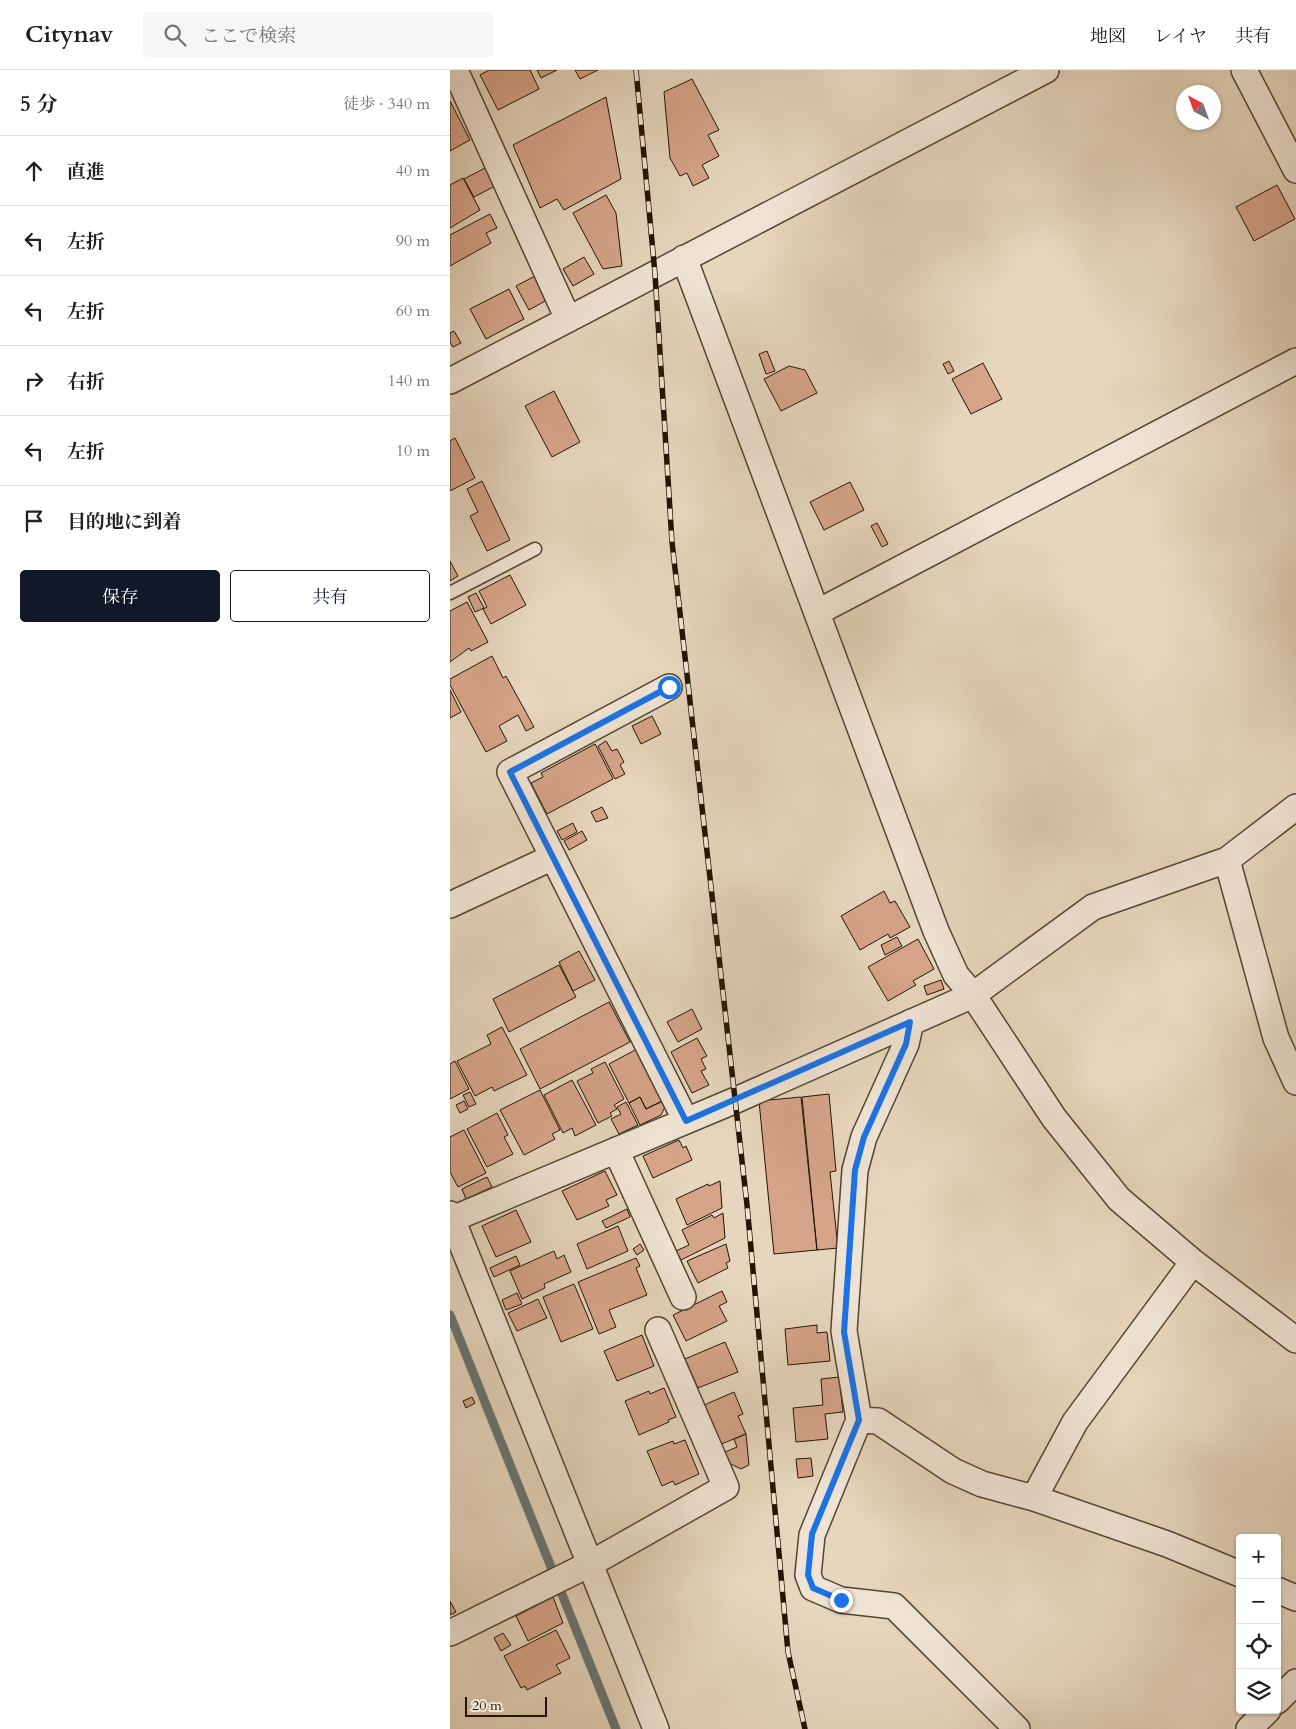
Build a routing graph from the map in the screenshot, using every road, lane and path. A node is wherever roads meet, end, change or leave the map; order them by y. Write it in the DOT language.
graph roads {
  1 [pos="456,70"];
  2 [pos="1046,70"];
  3 [pos="1244,70"];
  4 [pos="1296,170"];
  5 [pos="684,258"];
  6 [pos="568,319"];
  7 [pos="1296,361"];
  8 [pos="450,381"];
  9 [pos="535,549"];
  10 [pos="450,593"];
  11 [pos="818,612"];
  12 [pos="669,687"];
  13 [pos="1296,807"];
  14 [pos="554,857"];
  15 [pos="1227,860"];
  16 [pos="450,905"];
  17 [pos="973,995"];
  18 [pos="910,1022"];
  19 [pos="1296,1082"];
  20 [pos="686,1121"];
  21 [pos="616,1150"];
  22 [pos="451,1217"];
  23 [pos="1193,1262"];
  24 [pos="683,1297"];
  25 [pos="658,1330"];
  26 [pos="1296,1340"];
  27 [pos="859,1420"];
  28 [pos="1034,1498"];
  29 [pos="590,1564"];
  30 [pos="1236,1572"];
  31 [pos="1281,1592"];
  32 [pos="1296,1598"];
  33 [pos="450,1633"];
  34 [pos="1296,1682"];
  35 [pos="1281,1697"];
  36 [pos="1264,1714"];
  37 [pos="656,1729"];
  38 [pos="1018,1729"];
  39 [pos="1249,1729"];
  1 -- 6 [label="street"];
  2 -- 5 [label="street"];
  3 -- 4 [label="street"];
  5 -- 6 [label="street"];
  5 -- 11 [label="street"];
  6 -- 8 [label="street"];
  7 -- 11 [label="street"];
  9 -- 10 [label="lane"];
  11 -- 17 [label="street"];
  12 -- 14 [label="street"];
  13 -- 15 [label="street"];
  14 -- 16 [label="street"];
  14 -- 20 [label="street"];
  15 -- 17 [label="street"];
  15 -- 19 [label="street"];
  17 -- 18 [label="street"];
  17 -- 23 [label="street"];
  18 -- 20 [label="street"];
  18 -- 27 [label="street"];
  20 -- 21 [label="street"];
  21 -- 22 [label="street"];
  21 -- 24 [label="street"];
  22 -- 29 [label="street"];
  23 -- 26 [label="street"];
  23 -- 28 [label="street"];
  25 -- 29 [label="street"];
  27 -- 28 [label="street"];
  27 -- 38 [label="street"];
  28 -- 30 [label="street"];
  29 -- 33 [label="street"];
  29 -- 37 [label="street"];
  31 -- 32 [label="street"];
  34 -- 35 [label="street"];
  36 -- 39 [label="street"];
}
